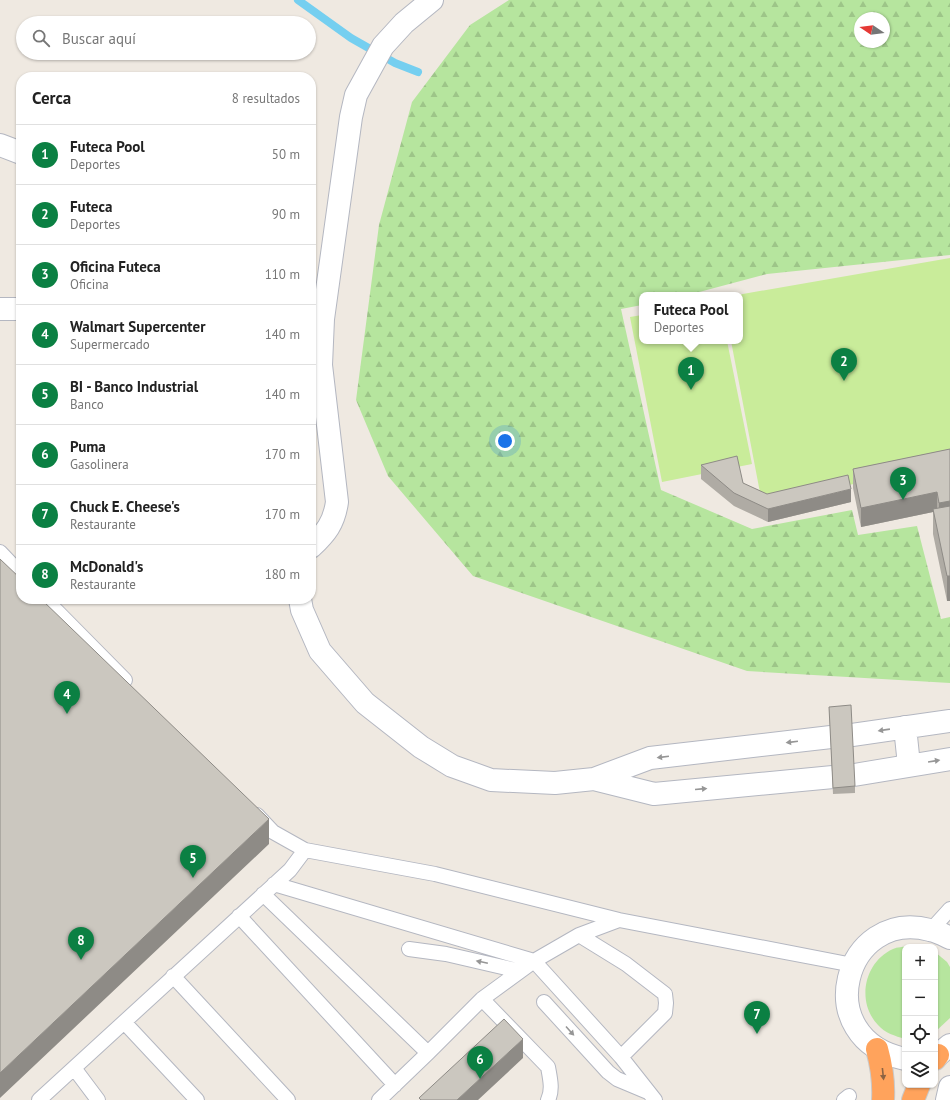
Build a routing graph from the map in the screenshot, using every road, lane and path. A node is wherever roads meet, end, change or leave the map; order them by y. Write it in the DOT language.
graph roads {
  1 [pos="432,0"];
  2 [pos="0,145"];
  3 [pos="16,151"];
  4 [pos="0,309"];
  5 [pos="16,309"];
  6 [pos="316,542"];
  7 [pos="0,552"];
  8 [pos="16,569"];
  9 [pos="50,604"];
  10 [pos="301,605"];
  11 [pos="134,690"];
  12 [pos="950,721"];
  13 [pos="905,727"];
  14 [pos="852,735"];
  15 [pos="831,737"];
  16 [pos="950,759"];
  17 [pos="909,766"];
  18 [pos="854,775"];
  19 [pos="833,777"];
  20 [pos="594,778"];
  21 [pos="245,804"];
  22 [pos="305,850"];
  23 [pos="274,884"];
  24 [pos="263,894"];
  25 [pos="950,909"];
  26 [pos="239,916"];
  27 [pos="619,920"];
  28 [pos="941,934"];
  29 [pos="579,935"];
  30 [pos="409,949"];
  31 [pos="534,960"];
  32 [pos="853,965"];
  33 [pos="520,971"];
  34 [pos="173,976"];
  35 [pos="482,998"];
  36 [pos="544,1002"];
  37 [pos="124,1022"];
  38 [pos="877,1049"];
  39 [pos="428,1054"];
  40 [pos="621,1057"];
  41 [pos="902,1058"];
  42 [pos="74,1068"];
  43 [pos="395,1084"];
  44 [pos="950,1087"];
  45 [pos="918,1088"];
  46 [pos="653,1096"];
  47 [pos="39,1100"];
  48 [pos="98,1100"];
  49 [pos="197,1100"];
  50 [pos="288,1100"];
  51 [pos="379,1100"];
  52 [pos="548,1100"];
  53 [pos="883,1100"];
  54 [pos="913,1100"];
  55 [pos="947,1100"];
  1 -- 6 [label="street"];
  2 -- 3 [label="street"];
  4 -- 5 [label="street"];
  7 -- 8 [label="lane"];
  9 -- 11 [label="lane"];
  10 -- 20 [label="street"];
  12 -- 13 [label="street"];
  13 -- 14 [label="street, one-way"];
  13 -- 17 [label="street"];
  15 -- 20 [label="street, one-way"];
  17 -- 16 [label="street, one-way"];
  17 -- 18 [label="street"];
  20 -- 19 [label="street, one-way"];
  21 -- 22 [label="lane"];
  22 -- 23 [label="lane"];
  22 -- 27 [label="lane"];
  23 -- 24 [label="lane"];
  23 -- 31 [label="lane"];
  24 -- 26 [label="lane"];
  24 -- 39 [label="lane"];
  25 -- 28 [label="lane"];
  26 -- 34 [label="lane"];
  26 -- 43 [label="lane"];
  27 -- 29 [label="lane"];
  27 -- 32 [label="lane"];
  28 -- 32 [label="street"];
  29 -- 31 [label="lane"];
  29 -- 40 [label="lane"];
  33 -- 30 [label="lane, one-way"];
  31 -- 33 [label="lane"];
  31 -- 40 [label="lane"];
  32 -- 38 [label="street"];
  33 -- 35 [label="lane"];
  34 -- 37 [label="lane"];
  34 -- 50 [label="lane"];
  35 -- 39 [label="lane"];
  35 -- 52 [label="lane"];
  36 -- 46 [label="lane, one-way"];
  37 -- 42 [label="lane"];
  37 -- 49 [label="lane"];
  38 -- 41 [label="street"];
  38 -- 53 [label="highway, one-way"];
  39 -- 43 [label="lane"];
  40 -- 46 [label="lane"];
  42 -- 47 [label="lane"];
  42 -- 48 [label="lane"];
  43 -- 51 [label="lane"];
  44 -- 55 [label="street"];
  45 -- 54 [label="highway"];
}
